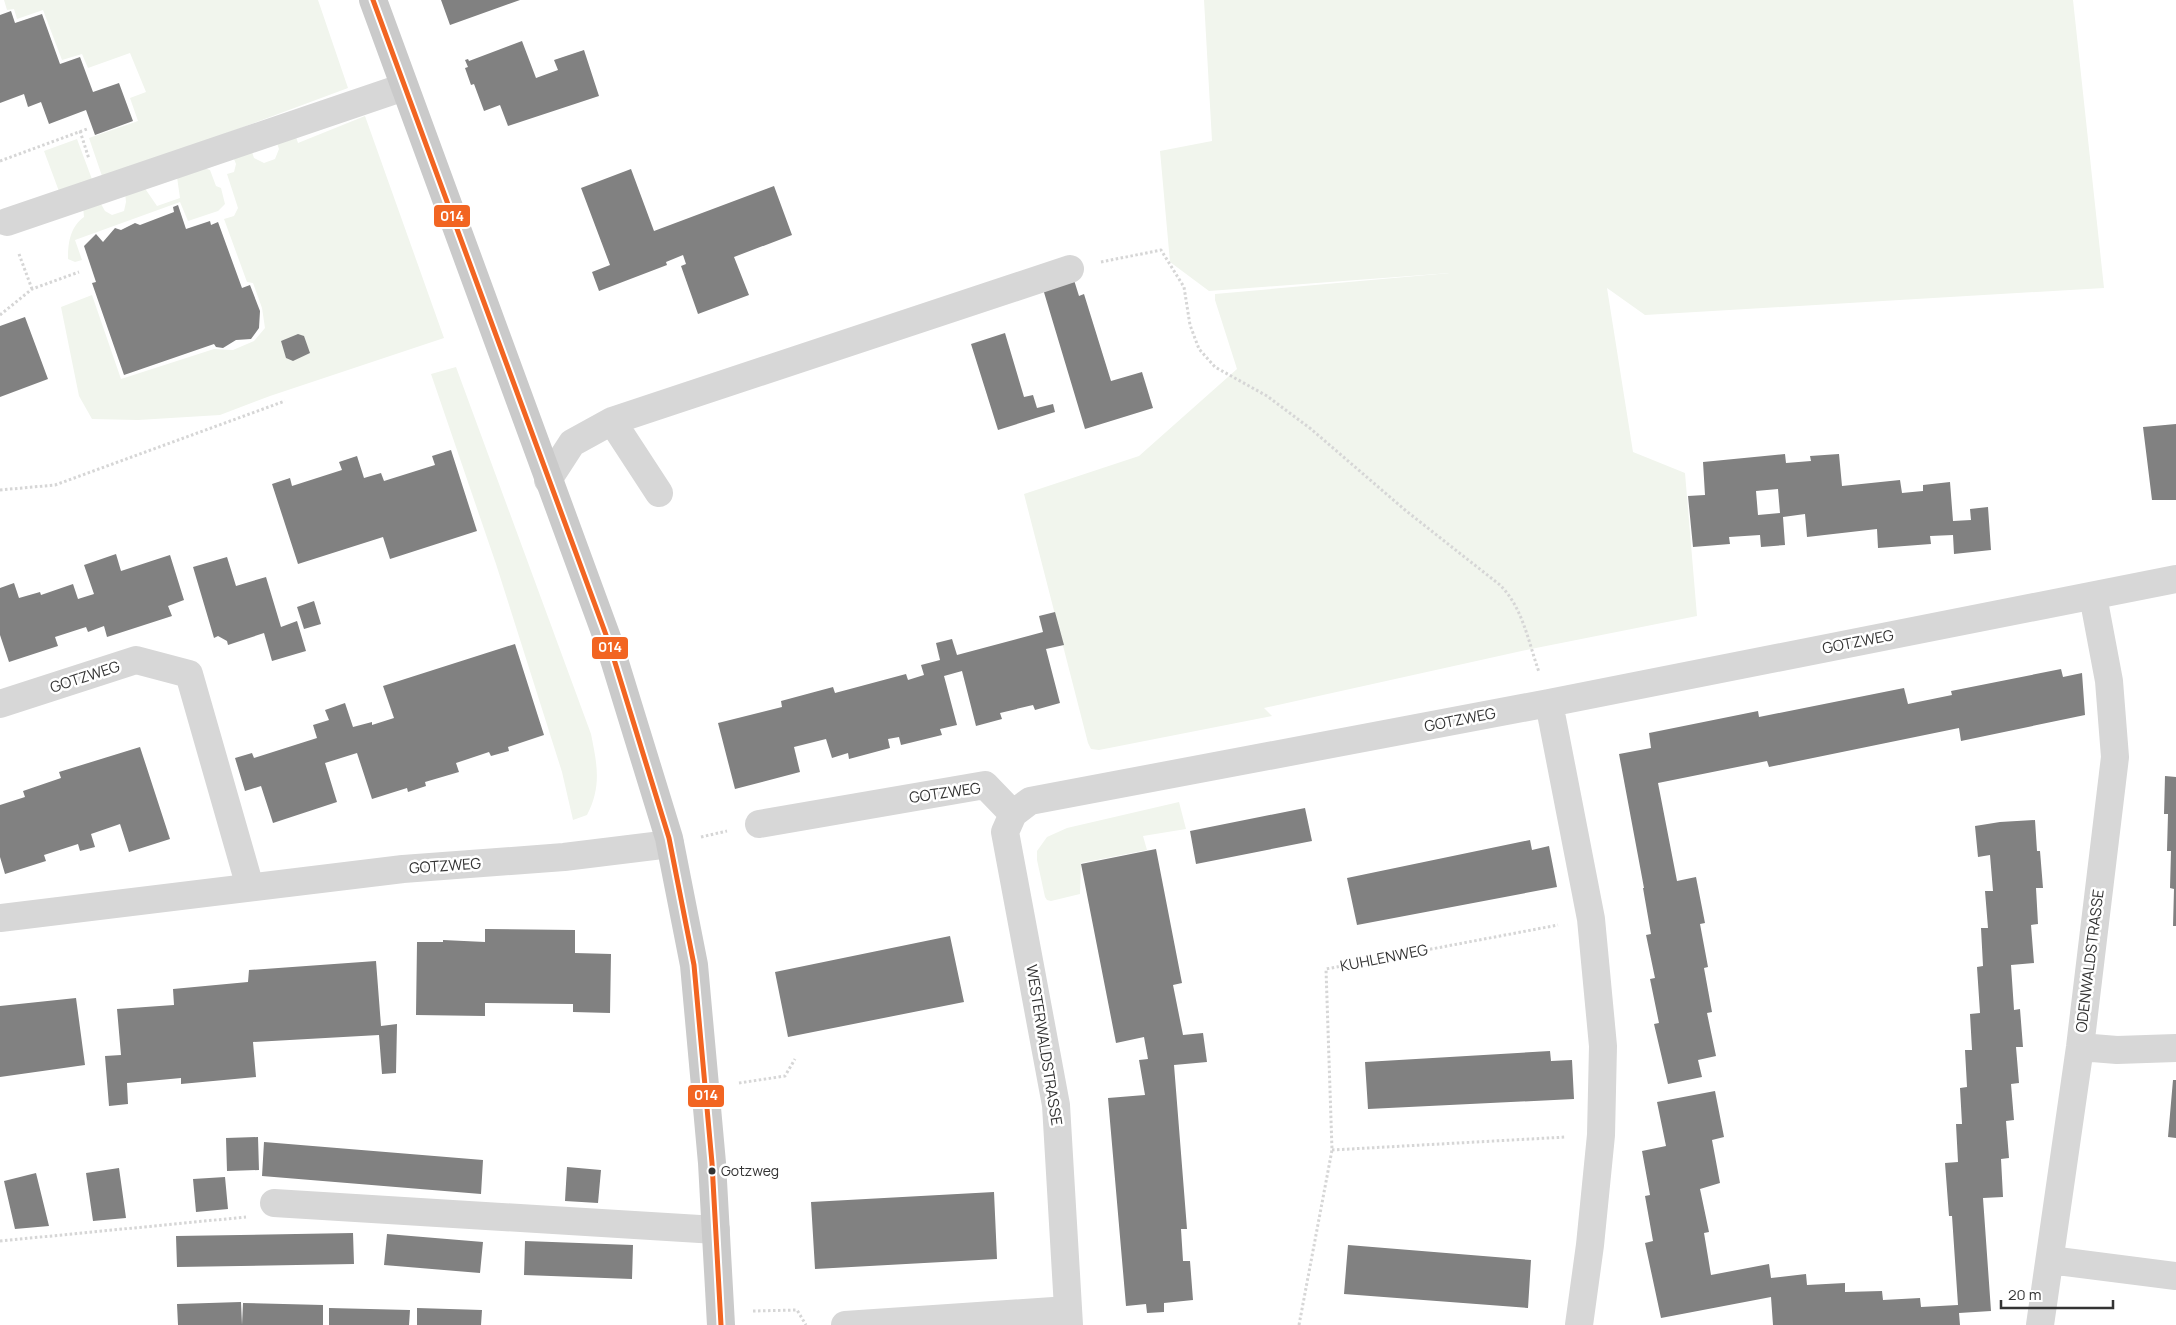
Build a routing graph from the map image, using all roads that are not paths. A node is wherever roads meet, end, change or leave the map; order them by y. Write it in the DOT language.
graph roads {
  1 [pos="373,0"];
  2 [pos="404,87"];
  3 [pos="7,222"];
  4 [pos="1070,269"];
  5 [pos="612,421"];
  6 [pos="548,480"];
  7 [pos="660,493"];
  8 [pos="2176,579"];
  9 [pos="2093,596"];
  10 [pos="1549,703"];
  11 [pos="0,704"];
  12 [pos="1013,814"];
  13 [pos="759,824"];
  14 [pos="670,844"];
  15 [pos="250,887"];
  16 [pos="0,918"];
  17 [pos="2080,1047"];
  18 [pos="2176,1048"];
  19 [pos="274,1203"];
  20 [pos="716,1230"];
  21 [pos="2050,1260"];
  22 [pos="2176,1276"];
  23 [pos="721,1318"];
  24 [pos="1069,1318"];
  25 [pos="846,1325"];
  26 [pos="1579,1325"];
  27 [pos="2040,1325"];
  1 -- 2 [label="main road"];
  2 -- 3 [label="street"];
  2 -- 6 [label="main road"];
  4 -- 5 [label="street"];
  5 -- 6 [label="street"];
  5 -- 7 [label="street"];
  6 -- 14 [label="main road"];
  8 -- 9 [label="street, GOTZWEG"];
  9 -- 10 [label="street, GOTZWEG"];
  9 -- 17 [label="street, ODENWALDSTRASSE"];
  10 -- 12 [label="street, GOTZWEG"];
  10 -- 26 [label="street"];
  11 -- 15 [label="street, GOTZWEG"];
  12 -- 13 [label="street, GOTZWEG"];
  12 -- 24 [label="street, WESTERWALDSTRASSE"];
  14 -- 15 [label="street, GOTZWEG"];
  14 -- 20 [label="main road"];
  15 -- 16 [label="street, GOTZWEG"];
  17 -- 18 [label="street"];
  17 -- 21 [label="street, ODENWALDSTRASSE"];
  19 -- 20 [label="street"];
  20 -- 23 [label="main road"];
  21 -- 22 [label="street"];
  21 -- 27 [label="street, ODENWALDSTRASSE"];
  24 -- 25 [label="street, WESTERWALDSTRASSE"];
}
